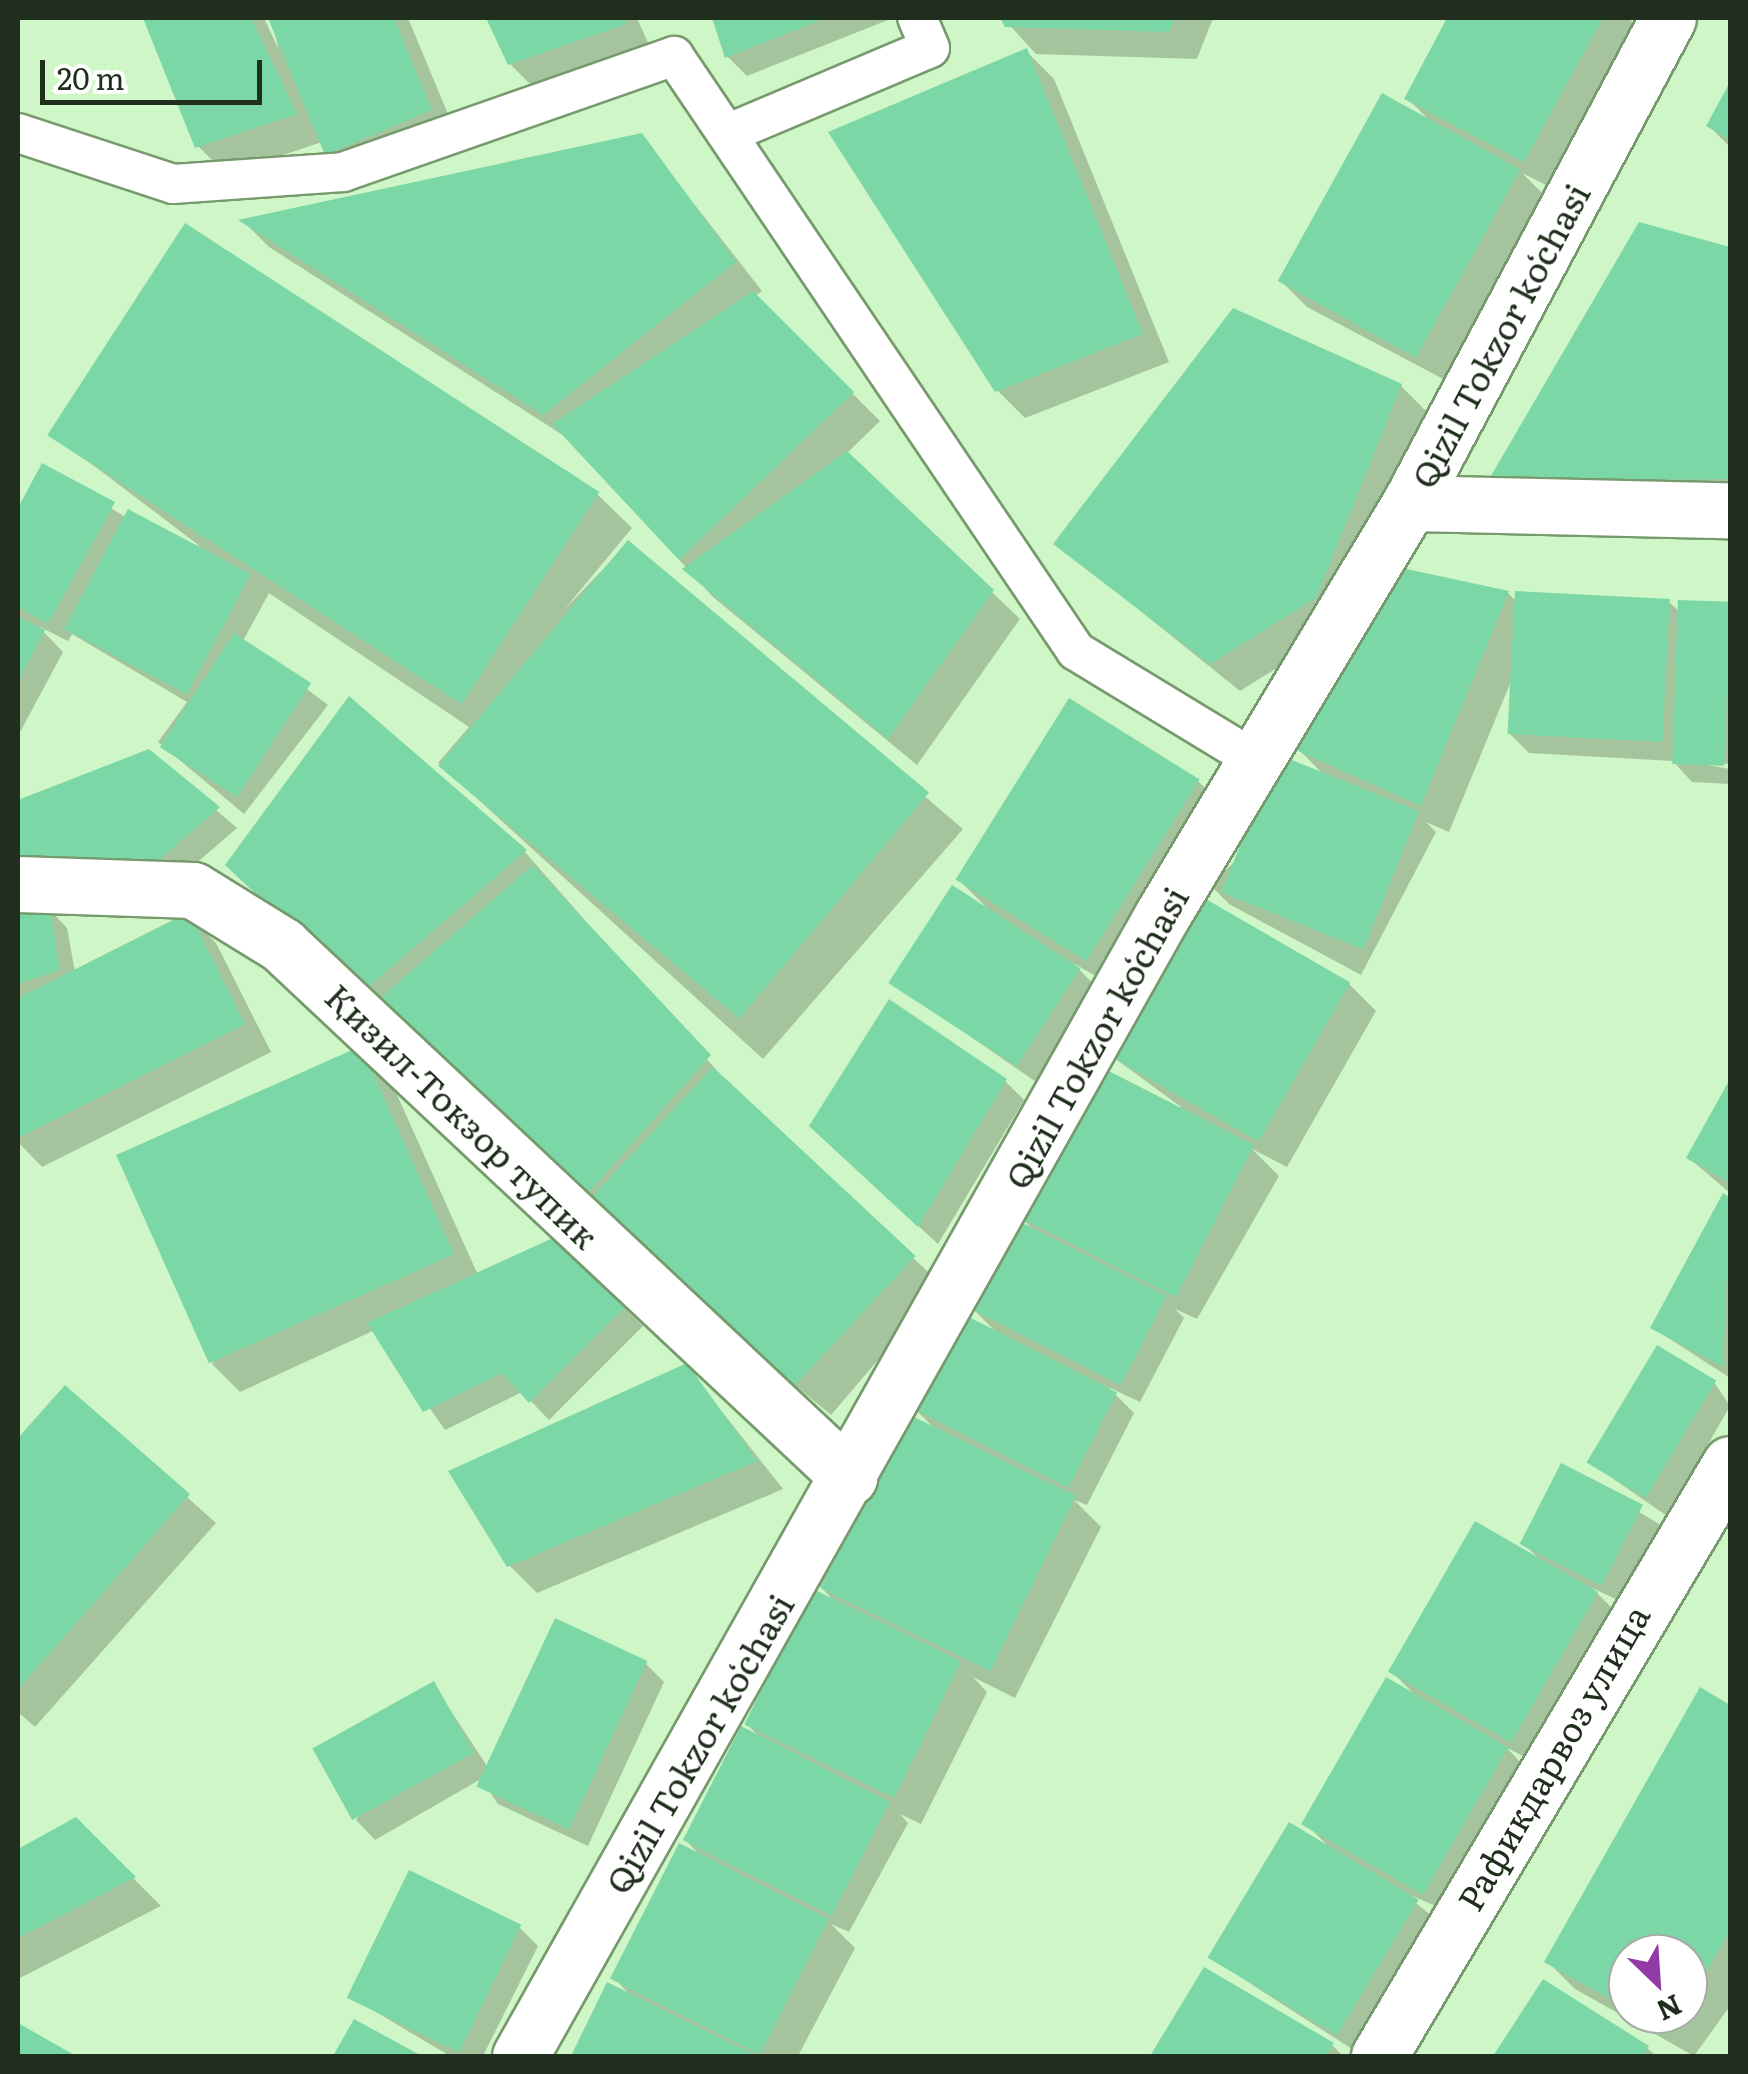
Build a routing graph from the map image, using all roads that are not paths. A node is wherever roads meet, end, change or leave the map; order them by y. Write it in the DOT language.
graph roads {
  1 [pos="917,18"];
  2 [pos="1668,18"];
  3 [pos="18,133"];
  4 [pos="729,133"];
  5 [pos="1410,502"];
  6 [pos="1730,510"];
  7 [pos="1255,760"];
  8 [pos="18,884"];
  9 [pos="1730,1464"];
  10 [pos="849,1477"];
  11 [pos="520,2056"];
  12 [pos="1379,2056"];
  1 -- 4 [label="lane"];
  2 -- 5 [label="street, Qizil Tokzor koʻchasi"];
  3 -- 4 [label="lane"];
  4 -- 7 [label="lane"];
  5 -- 6 [label="street"];
  5 -- 7 [label="street, Qizil Tokzor koʻchasi"];
  7 -- 10 [label="street, Qizil Tokzor koʻchasi"];
  8 -- 10 [label="street, Қизил-Токзор тупик"];
  9 -- 12 [label="street, Рафикдарвоз улица"];
  10 -- 11 [label="street, Qizil Tokzor koʻchasi"];
}
